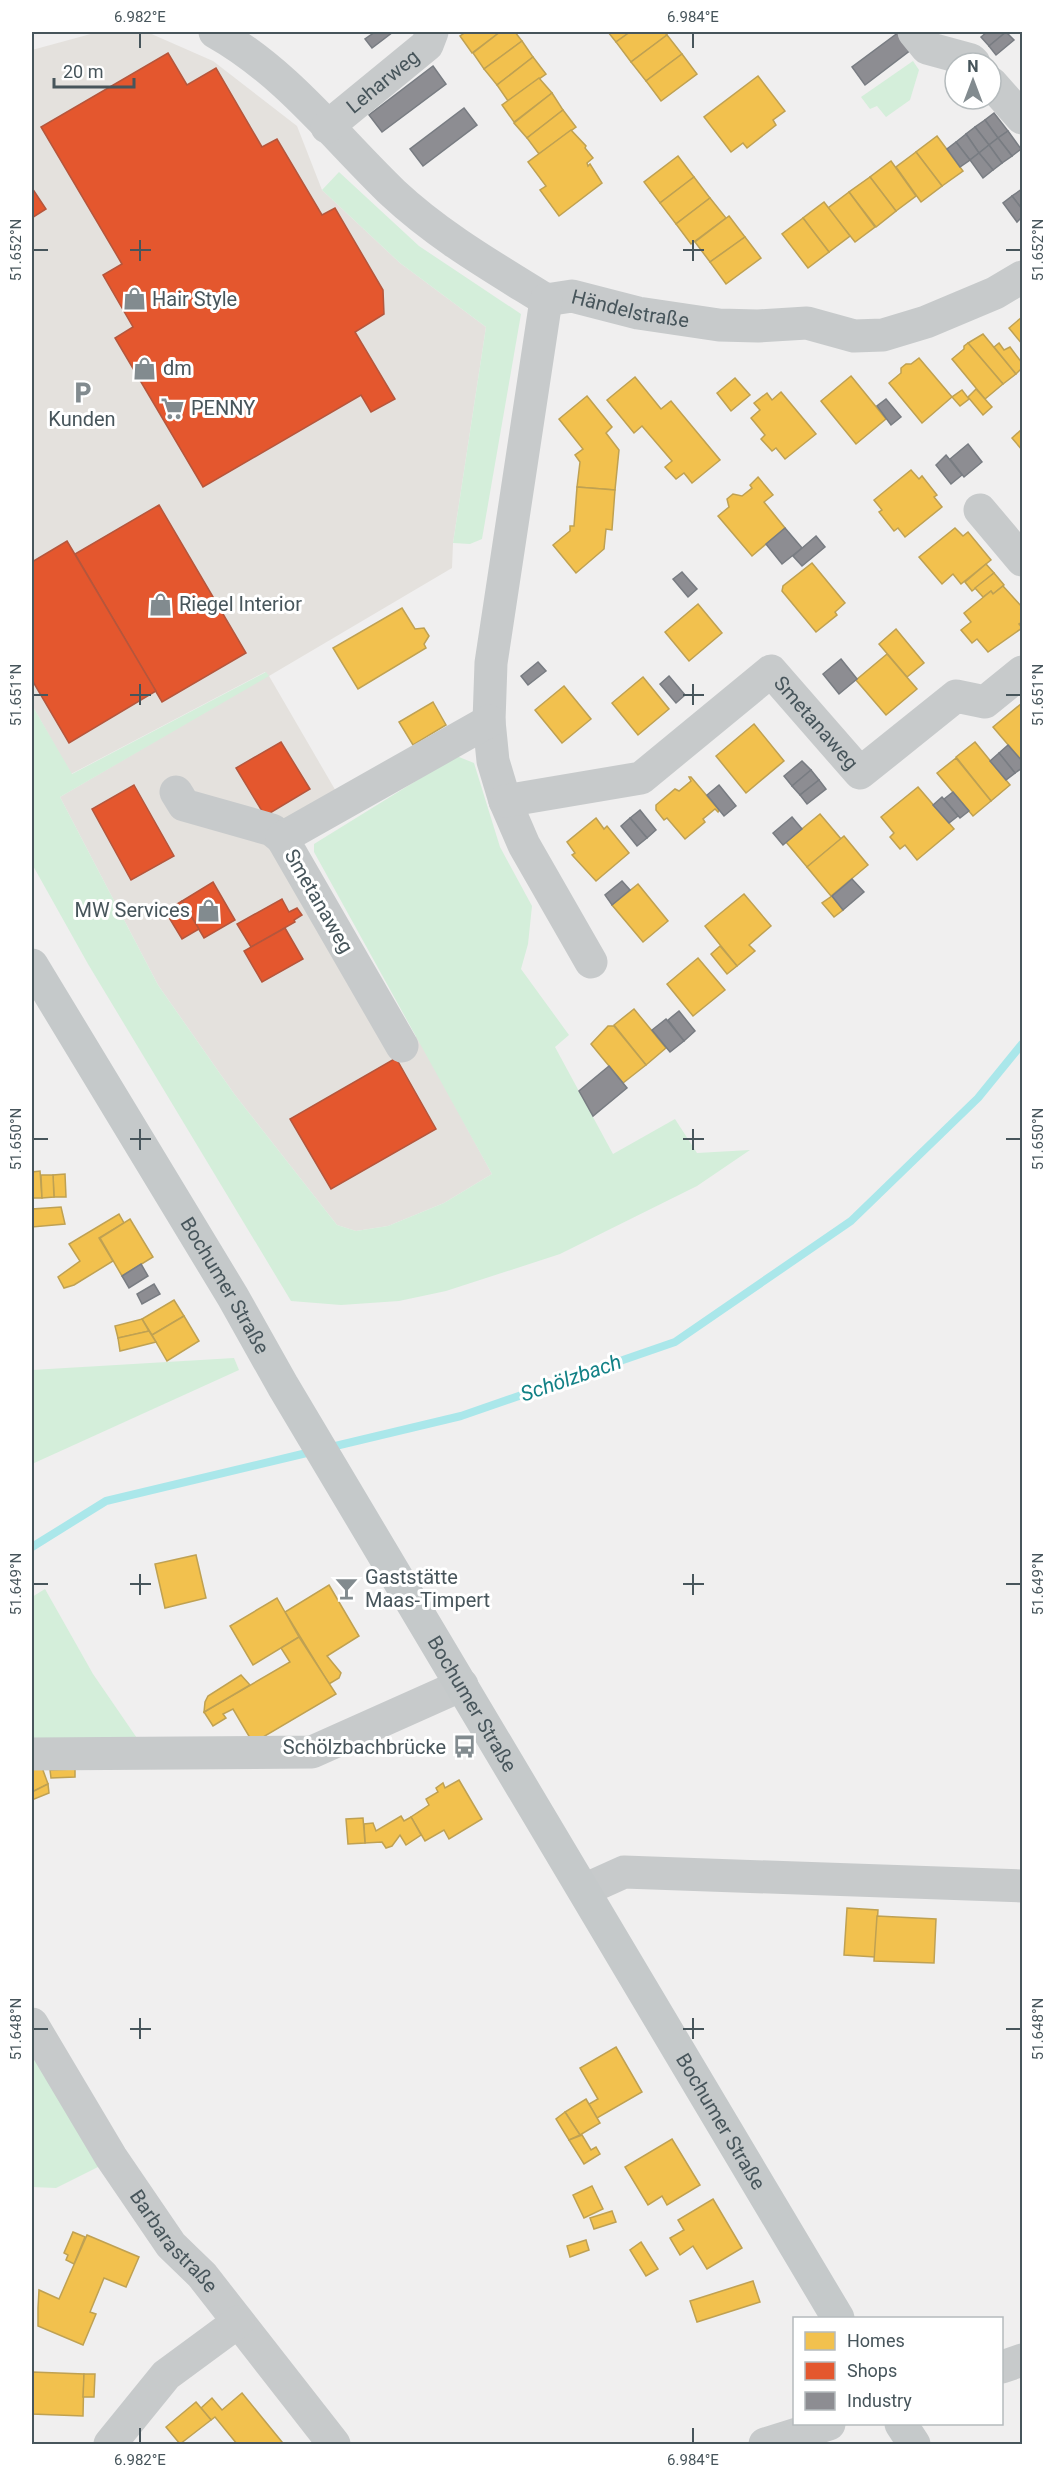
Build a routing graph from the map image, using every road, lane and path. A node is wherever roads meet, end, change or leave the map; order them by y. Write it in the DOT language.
graph roads {
  1 [pos="215,32"];
  2 [pos="432,32"];
  3 [pos="915,32"];
  4 [pos="943,52"];
  5 [pos="1003,96"];
  6 [pos="1023,118"];
  7 [pos="327,127"];
  8 [pos="1023,277"];
  9 [pos="546,300"];
  10 [pos="980,510"];
  11 [pos="1023,560"];
  12 [pos="1023,672"];
  13 [pos="489,721"];
  14 [pos="176,792"];
  15 [pos="505,801"];
  16 [pos="282,838"];
  17 [pos="591,962"];
  18 [pos="32,965"];
  19 [pos="402,1046"];
  20 [pos="462,1685"];
  21 [pos="32,1754"];
  22 [pos="1023,1886"];
  23 [pos="584,1890"];
  24 [pos="32,2024"];
  25 [pos="837,2317"];
  26 [pos="238,2322"];
  27 [pos="1023,2360"];
  28 [pos="1003,2367"];
  29 [pos="826,2425"];
  30 [pos="902,2425"];
  31 [pos="110,2445"];
  32 [pos="334,2445"];
  33 [pos="765,2445"];
  34 [pos="914,2445"];
  1 -- 7 [label="street, Händelstraße"];
  2 -- 7 [label="street, Leharweg"];
  3 -- 4 [label="street"];
  5 -- 6 [label="street"];
  7 -- 9 [label="street, Händelstraße"];
  8 -- 9 [label="street, Händelstraße"];
  9 -- 13 [label="street"];
  10 -- 11 [label="street"];
  12 -- 15 [label="street, Smetanaweg"];
  13 -- 15 [label="street"];
  13 -- 16 [label="street, Smetanaweg"];
  14 -- 16 [label="street"];
  15 -- 17 [label="street"];
  16 -- 19 [label="street, Smetanaweg"];
  18 -- 20 [label="main road, Bochumer Straße"];
  20 -- 21 [label="street"];
  20 -- 23 [label="main road, Bochumer Straße"];
  22 -- 23 [label="street"];
  23 -- 25 [label="main road, Bochumer Straße"];
  24 -- 26 [label="street, Barbarastraße"];
  26 -- 31 [label="street"];
  26 -- 32 [label="street, Barbarastraße"];
  27 -- 28 [label="street"];
  29 -- 33 [label="street"];
  30 -- 34 [label="main road"];
}
